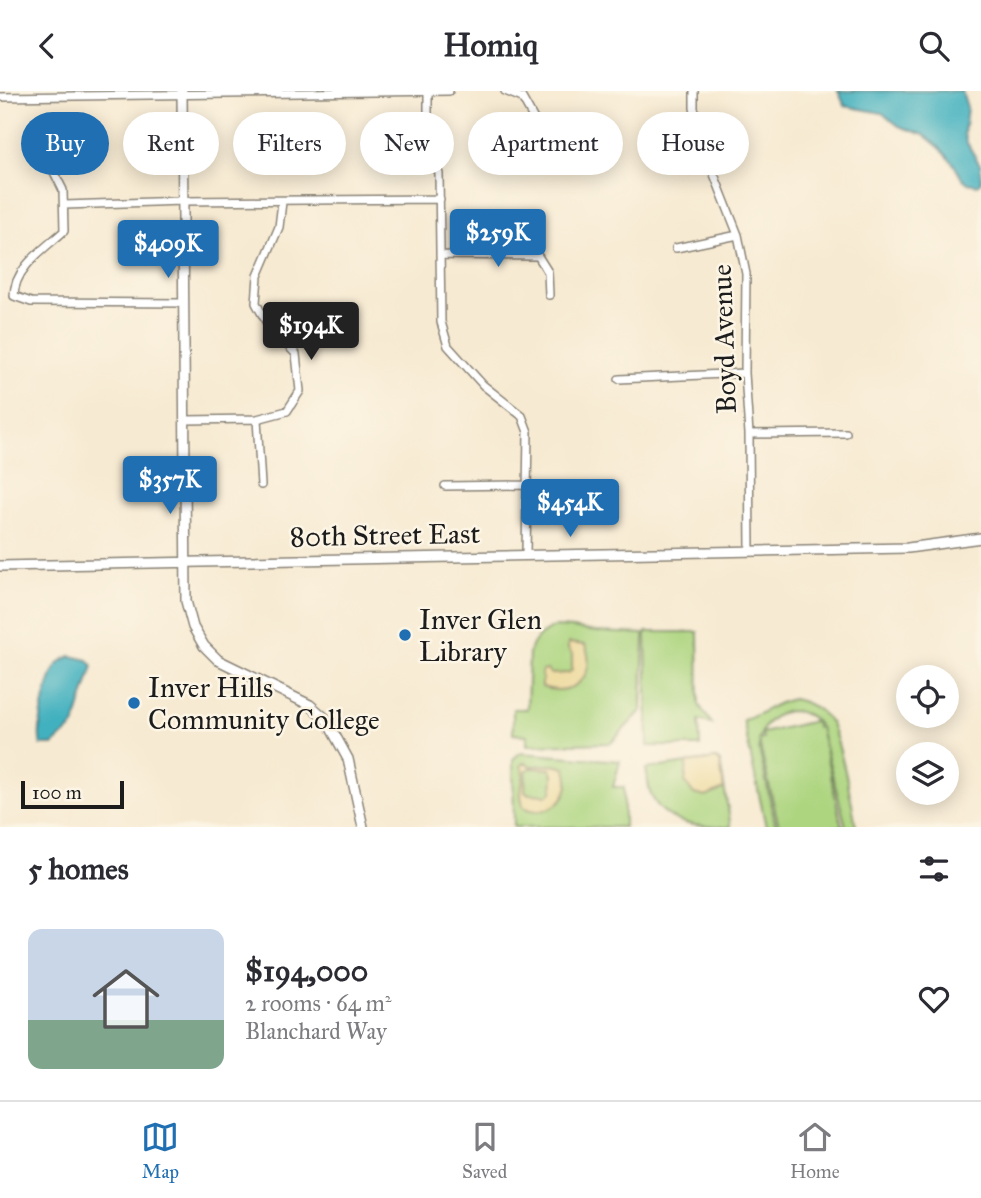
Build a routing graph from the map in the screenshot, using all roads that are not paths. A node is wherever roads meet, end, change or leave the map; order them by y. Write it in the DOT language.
graph roads {
  1 [pos="428,91"];
  2 [pos="449,91"];
  3 [pos="505,91"];
  4 [pos="694,91"];
  5 [pos="182,93"];
  6 [pos="0,97"];
  7 [pos="530,112"];
  8 [pos="57,175"];
  9 [pos="440,199"];
  10 [pos="183,201"];
  11 [pos="282,202"];
  12 [pos="65,205"];
  13 [pos="738,235"];
  14 [pos="676,248"];
  15 [pos="440,255"];
  16 [pos="549,295"];
  17 [pos="182,303"];
  18 [pos="744,373"];
  19 [pos="619,379"];
  20 [pos="257,419"];
  21 [pos="185,420"];
  22 [pos="846,433"];
  23 [pos="748,434"];
  24 [pos="261,485"];
  25 [pos="527,485"];
  26 [pos="445,487"];
  27 [pos="981,538"];
  28 [pos="750,551"];
  29 [pos="526,554"];
  30 [pos="185,562"];
  31 [pos="0,566"];
  32 [pos="363,827"];
  1 -- 2 [label="street"];
  1 -- 5 [label="street"];
  1 -- 9 [label="street"];
  3 -- 7 [label="street"];
  4 -- 13 [label="street, Boyd Avenue"];
  5 -- 6 [label="street"];
  5 -- 10 [label="street"];
  8 -- 12 [label="street"];
  9 -- 11 [label="street"];
  9 -- 15 [label="street"];
  10 -- 11 [label="street"];
  10 -- 12 [label="street"];
  10 -- 17 [label="street"];
  11 -- 20 [label="street"];
  12 -- 17 [label="street"];
  13 -- 14 [label="street"];
  13 -- 18 [label="street, Boyd Avenue"];
  15 -- 16 [label="street"];
  15 -- 25 [label="street"];
  17 -- 21 [label="street"];
  18 -- 19 [label="street"];
  18 -- 23 [label="street, Boyd Avenue"];
  20 -- 21 [label="street"];
  20 -- 24 [label="street"];
  21 -- 30 [label="street"];
  22 -- 23 [label="street"];
  23 -- 28 [label="street, Boyd Avenue"];
  25 -- 26 [label="street"];
  25 -- 29 [label="street"];
  27 -- 28 [label="street, 80th Street East"];
  28 -- 29 [label="street, 80th Street East"];
  29 -- 30 [label="street, 80th Street East"];
  30 -- 31 [label="street, 80th Street East"];
  30 -- 32 [label="street"];
}
